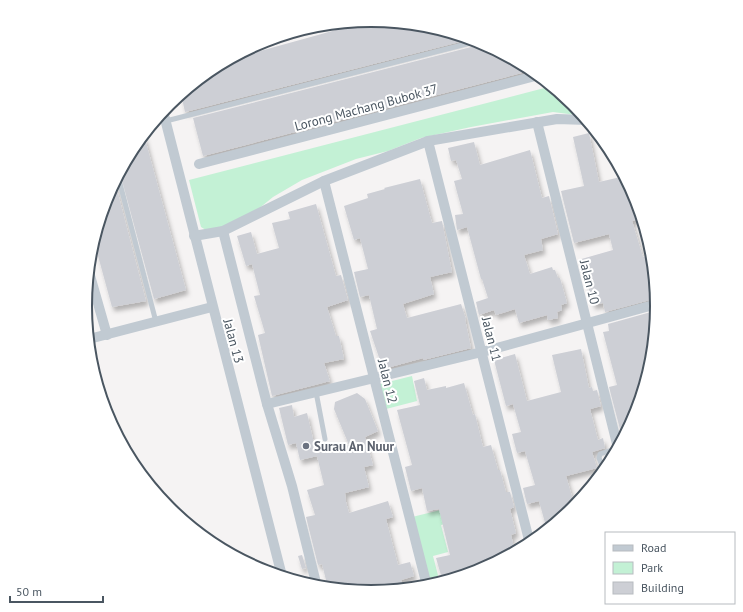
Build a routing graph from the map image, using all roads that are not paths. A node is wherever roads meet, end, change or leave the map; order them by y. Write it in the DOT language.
graph roads {
  1 [pos="466,44"];
  2 [pos="531,77"];
  3 [pos="168,115"];
  4 [pos="166,118"];
  5 [pos="579,120"];
  6 [pos="537,122"];
  7 [pos="428,141"];
  8 [pos="199,164"];
  9 [pos="324,181"];
  10 [pos="120,185"];
  11 [pos="223,231"];
  12 [pos="194,236"];
  13 [pos="93,287"];
  14 [pos="650,306"];
  15 [pos="212,307"];
  16 [pos="156,322"];
  17 [pos="587,324"];
  18 [pos="107,335"];
  19 [pos="95,338"];
  20 [pos="482,352"];
  21 [pos="374,378"];
  22 [pos="316,392"];
  23 [pos="267,404"];
  24 [pos="325,439"];
  25 [pos="616,440"];
  26 [pos="610,451"];
  27 [pos="601,464"];
  28 [pos="528,537"];
  29 [pos="280,569"];
  30 [pos="315,579"];
  31 [pos="425,580"];
  1 -- 3 [label="lane"];
  2 -- 8 [label="street, Lorong Machang Bubok 37"];
  4 -- 12 [label="street, Jalan 13"];
  5 -- 6 [label="street"];
  6 -- 7 [label="street"];
  6 -- 17 [label="street, Jalan 10"];
  7 -- 9 [label="street"];
  7 -- 20 [label="street, Jalan 11"];
  9 -- 11 [label="street"];
  9 -- 21 [label="street, Jalan 12"];
  10 -- 16 [label="lane"];
  11 -- 12 [label="street"];
  11 -- 23 [label="street"];
  12 -- 15 [label="street, Jalan 13"];
  13 -- 18 [label="street"];
  14 -- 17 [label="street"];
  15 -- 16 [label="street"];
  15 -- 29 [label="street, Jalan 13"];
  16 -- 18 [label="street"];
  17 -- 20 [label="street"];
  17 -- 25 [label="street, Jalan 10"];
  18 -- 19 [label="street"];
  20 -- 21 [label="street"];
  20 -- 28 [label="street, Jalan 11"];
  21 -- 22 [label="street"];
  21 -- 31 [label="street, Jalan 12"];
  22 -- 23 [label="street"];
  22 -- 24 [label="lane"];
  23 -- 30 [label="street"];
  26 -- 27 [label="lane"];
}
